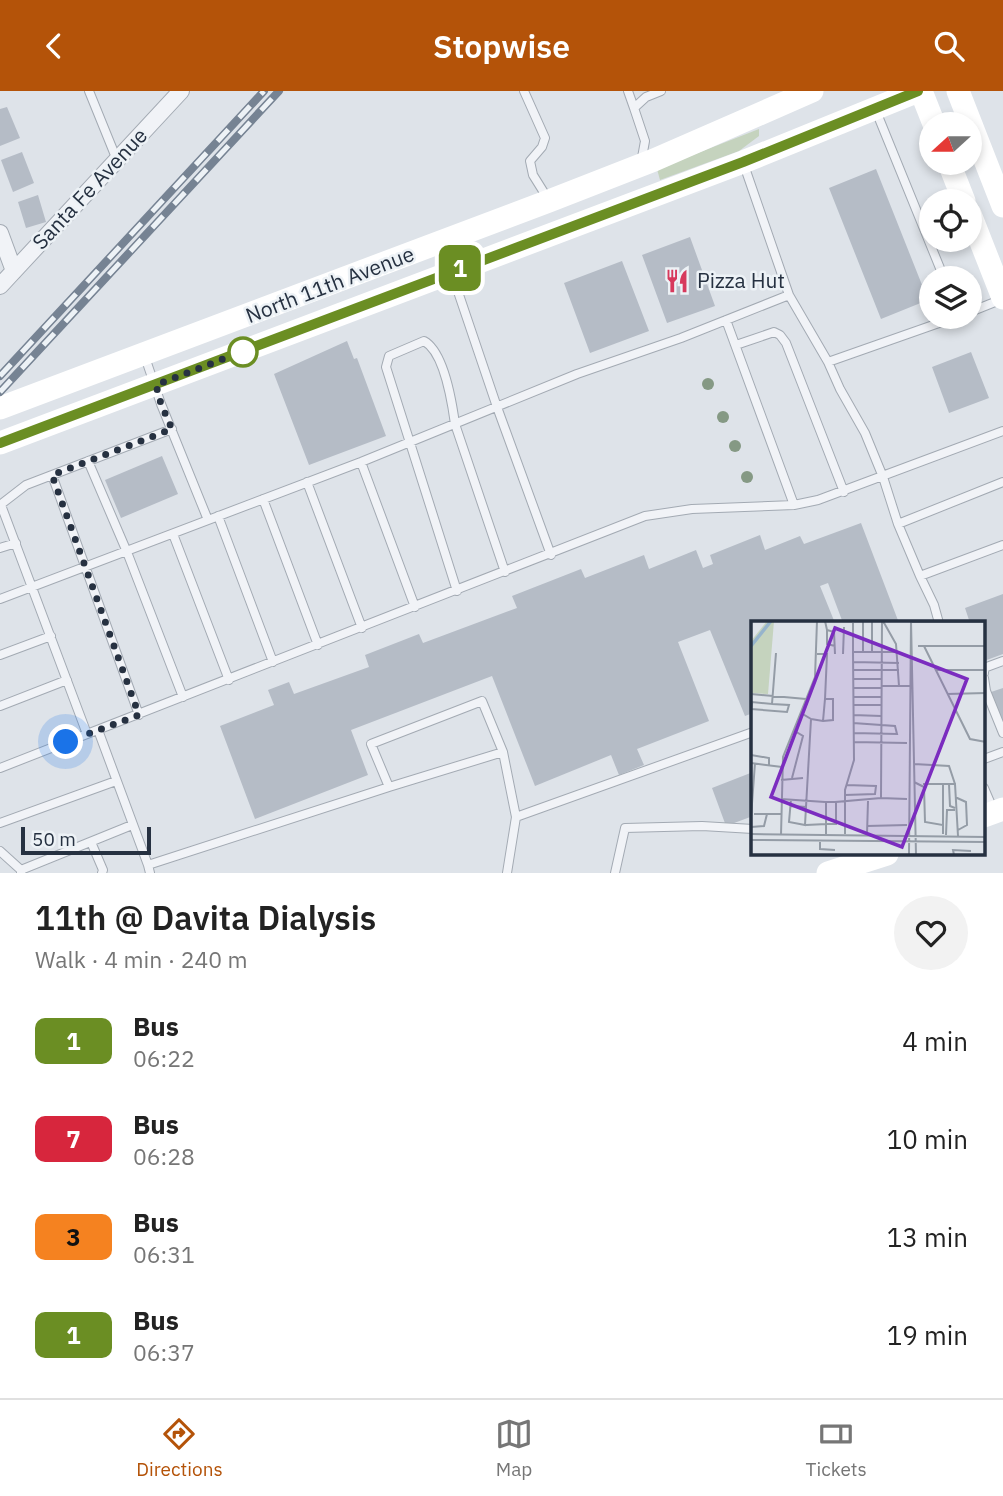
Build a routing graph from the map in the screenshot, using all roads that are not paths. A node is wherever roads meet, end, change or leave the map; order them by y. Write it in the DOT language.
graph roads {
  1 [pos="89,91"];
  2 [pos="181,91"];
  3 [pos="524,91"];
  4 [pos="628,91"];
  5 [pos="661,91"];
  6 [pos="812,91"];
  7 [pos="919,91"];
  8 [pos="958,91"];
  9 [pos="634,108"];
  10 [pos="875,109"];
  11 [pos="929,112"];
  12 [pos="117,160"];
  13 [pos="743,162"];
  14 [pos="640,166"];
  15 [pos="549,201"];
  16 [pos="1003,206"];
  17 [pos="561,230"];
  18 [pos="0,233"];
  19 [pos="982,241"];
  20 [pos="982,245"];
  21 [pos="939,266"];
  22 [pos="1003,269"];
  23 [pos="14,271"];
  24 [pos="451,272"];
  25 [pos="0,286"];
  26 [pos="789,295"];
  27 [pos="1003,298"];
  28 [pos="982,307"];
  29 [pos="726,320"];
  30 [pos="922,329"];
  31 [pos="736,345"];
  32 [pos="145,355"];
  33 [pos="828,362"];
  34 [pos="156,385"];
  35 [pos="497,407"];
  36 [pos="0,408"];
  37 [pos="455,424"];
  38 [pos="172,429"];
  39 [pos="1003,431"];
  40 [pos="411,442"];
  41 [pos="0,443"];
  42 [pos="88,461"];
  43 [pos="361,462"];
  44 [pos="52,475"];
  45 [pos="883,477"];
  46 [pos="307,482"];
  47 [pos="1003,482"];
  48 [pos="844,492"];
  49 [pos="263,499"];
  50 [pos="0,505"];
  51 [pos="794,505"];
  52 [pos="218,516"];
  53 [pos="208,520"];
  54 [pos="898,524"];
  55 [pos="173,534"];
  56 [pos="16,543"];
  57 [pos="1003,545"];
  58 [pos="0,548"];
  59 [pos="127,552"];
  60 [pos="551,555"];
  61 [pos="87,567"];
  62 [pos="505,572"];
  63 [pos="920,576"];
  64 [pos="33,588"];
  65 [pos="457,591"];
  66 [pos="0,600"];
  67 [pos="415,607"];
  68 [pos="938,621"];
  69 [pos="362,628"];
  70 [pos="51,636"];
  71 [pos="318,645"];
  72 [pos="0,655"];
  73 [pos="1003,661"];
  74 [pos="273,662"];
  75 [pos="986,671"];
  76 [pos="67,680"];
  77 [pos="229,680"];
  78 [pos="986,691"];
  79 [pos="183,697"];
  80 [pos="0,706"];
  81 [pos="139,715"];
  82 [pos="98,730"];
  83 [pos="751,732"];
  84 [pos="1003,733"];
  85 [pos="87,734"];
  86 [pos="503,752"];
  87 [pos="1003,752"];
  88 [pos="986,758"];
  89 [pos="0,768"];
  90 [pos="116,781"];
  91 [pos="389,787"];
  92 [pos="986,793"];
  93 [pos="994,812"];
  94 [pos="516,817"];
  95 [pos="0,823"];
  96 [pos="132,825"];
  97 [pos="751,829"];
  98 [pos="91,842"];
  99 [pos="0,851"];
  100 [pos="884,855"];
  101 [pos="149,869"];
  102 [pos="21,872"];
  103 [pos="102,873"];
  104 [pos="507,873"];
  105 [pos="615,873"];
  106 [pos="828,873"];
  1 -- 12 [label="lane"];
  2 -- 12 [label="street, Santa Fe Avenue"];
  3 -- 15 [label="lane"];
  4 -- 9 [label="lane"];
  5 -- 9 [label="lane"];
  6 -- 14 [label="main road, North 11th Avenue"];
  7 -- 10 [label="main road, North 11th Avenue"];
  7 -- 11 [label="main road"];
  8 -- 16 [label="main road"];
  9 -- 14 [label="lane"];
  10 -- 13 [label="main road, North 11th Avenue"];
  10 -- 21 [label="lane"];
  12 -- 23 [label="street, Santa Fe Avenue"];
  13 -- 17 [label="main road, North 11th Avenue"];
  13 -- 26 [label="lane"];
  14 -- 15 [label="main road, North 11th Avenue"];
  14 -- 17 [label="main road"];
  15 -- 24 [label="main road"];
  15 -- 32 [label="main road, North 11th Avenue"];
  17 -- 24 [label="main road, North 11th Avenue"];
  18 -- 23 [label="street"];
  19 -- 22 [label="main road"];
  20 -- 27 [label="main road"];
  23 -- 25 [label="street, Santa Fe Avenue"];
  24 -- 34 [label="main road, North 11th Avenue"];
  24 -- 35 [label="lane"];
  26 -- 29 [label="lane"];
  26 -- 33 [label="lane"];
  27 -- 28 [label="lane"];
  29 -- 31 [label="lane"];
  29 -- 35 [label="lane"];
  30 -- 33 [label="lane"];
  31 -- 48 [label="lane"];
  31 -- 51 [label="lane"];
  32 -- 34 [label="lane"];
  32 -- 36 [label="main road, North 11th Avenue"];
  33 -- 45 [label="lane"];
  34 -- 38 [label="lane"];
  34 -- 41 [label="main road, North 11th Avenue"];
  35 -- 37 [label="lane"];
  35 -- 60 [label="lane"];
  37 -- 40 [label="lane"];
  37 -- 40 [label="lane"];
  37 -- 62 [label="lane"];
  38 -- 42 [label="lane"];
  38 -- 53 [label="lane"];
  39 -- 45 [label="lane"];
  40 -- 43 [label="lane"];
  40 -- 65 [label="lane"];
  42 -- 44 [label="lane"];
  42 -- 59 [label="lane"];
  43 -- 46 [label="lane"];
  43 -- 67 [label="lane"];
  44 -- 50 [label="lane"];
  44 -- 61 [label="lane"];
  45 -- 48 [label="lane"];
  45 -- 54 [label="lane"];
  46 -- 49 [label="lane"];
  46 -- 69 [label="lane"];
  47 -- 54 [label="lane"];
  48 -- 51 [label="lane"];
  49 -- 52 [label="lane"];
  49 -- 71 [label="lane"];
  50 -- 56 [label="lane"];
  51 -- 60 [label="lane"];
  52 -- 53 [label="lane"];
  52 -- 74 [label="lane"];
  53 -- 55 [label="lane"];
  54 -- 63 [label="lane"];
  55 -- 59 [label="lane"];
  55 -- 77 [label="lane"];
  56 -- 58 [label="lane"];
  56 -- 64 [label="lane"];
  57 -- 63 [label="lane"];
  59 -- 61 [label="lane"];
  59 -- 79 [label="lane"];
  60 -- 62 [label="lane"];
  61 -- 64 [label="lane"];
  61 -- 81 [label="lane"];
  62 -- 65 [label="lane"];
  63 -- 68 [label="lane"];
  64 -- 66 [label="lane"];
  64 -- 70 [label="lane"];
  65 -- 67 [label="lane"];
  67 -- 69 [label="lane"];
  69 -- 71 [label="lane"];
  70 -- 72 [label="lane"];
  70 -- 76 [label="lane"];
  71 -- 74 [label="lane"];
  73 -- 75 [label="lane"];
  74 -- 77 [label="lane"];
  76 -- 80 [label="lane"];
  76 -- 85 [label="lane"];
  77 -- 79 [label="lane"];
  78 -- 84 [label="lane"];
  79 -- 81 [label="lane"];
  81 -- 82 [label="lane"];
  82 -- 85 [label="lane"];
  82 -- 90 [label="lane"];
  83 -- 94 [label="lane"];
  85 -- 89 [label="lane"];
  86 -- 91 [label="lane"];
  86 -- 91 [label="lane"];
  86 -- 94 [label="lane"];
  87 -- 88 [label="lane"];
  90 -- 95 [label="lane"];
  90 -- 96 [label="lane"];
  91 -- 101 [label="lane"];
  92 -- 93 [label="lane"];
  94 -- 104 [label="lane"];
  96 -- 98 [label="lane"];
  96 -- 101 [label="lane"];
  97 -- 105 [label="lane"];
  98 -- 102 [label="lane"];
  98 -- 103 [label="lane"];
  99 -- 102 [label="lane"];
  100 -- 106 [label="main road"];
}
